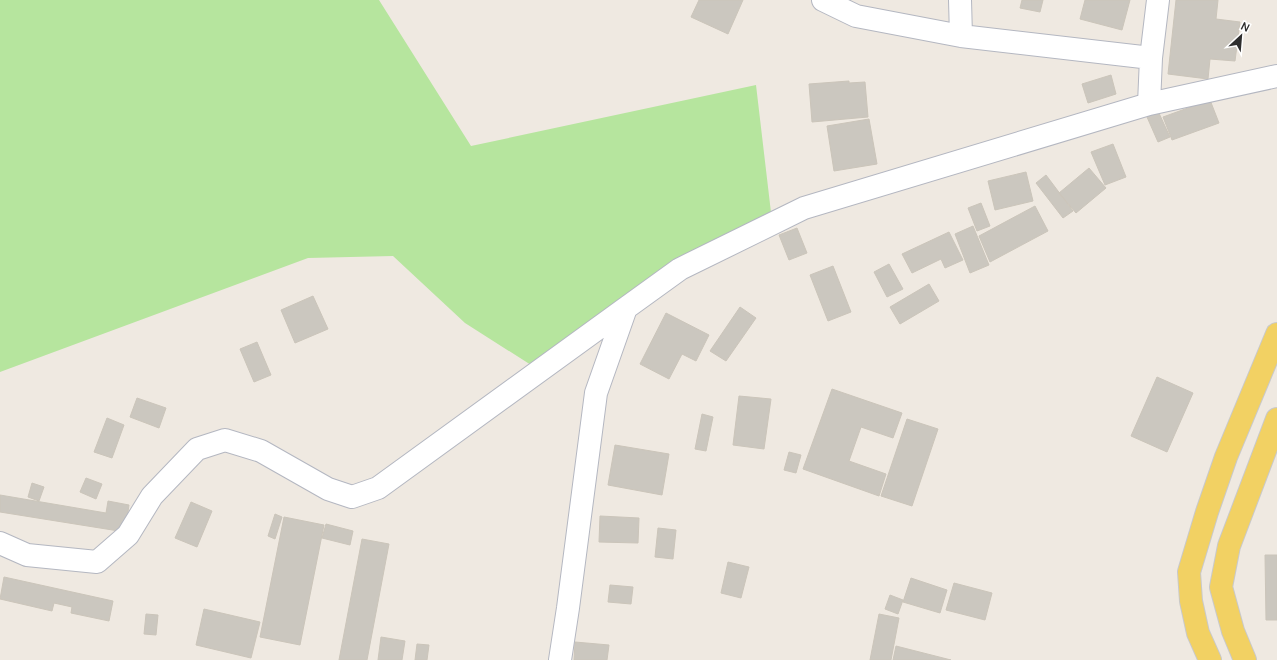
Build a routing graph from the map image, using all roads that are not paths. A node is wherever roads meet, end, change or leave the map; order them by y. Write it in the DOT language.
graph roads {
  1 [pos="822,0"];
  2 [pos="960,0"];
  3 [pos="1158,0"];
  4 [pos="961,36"];
  5 [pos="1151,58"];
  6 [pos="1277,76"];
  7 [pos="1149,104"];
  8 [pos="626,308"];
  9 [pos="1277,334"];
  10 [pos="1270,370"];
  11 [pos="1277,419"];
  12 [pos="0,543"];
  13 [pos="1221,587"];
  14 [pos="1191,601"];
  15 [pos="560,660"];
  16 [pos="1210,660"];
  17 [pos="1245,660"];
  1 -- 4 [label="street"];
  2 -- 4 [label="street"];
  3 -- 5 [label="street"];
  4 -- 5 [label="street"];
  5 -- 7 [label="street"];
  6 -- 7 [label="street"];
  7 -- 8 [label="street"];
  8 -- 12 [label="street"];
  8 -- 15 [label="street"];
  9 -- 10 [label="main road"];
  10 -- 14 [label="main road"];
  11 -- 13 [label="main road"];
  13 -- 14 [label="main road"];
  13 -- 17 [label="main road"];
  14 -- 16 [label="main road"];
}
